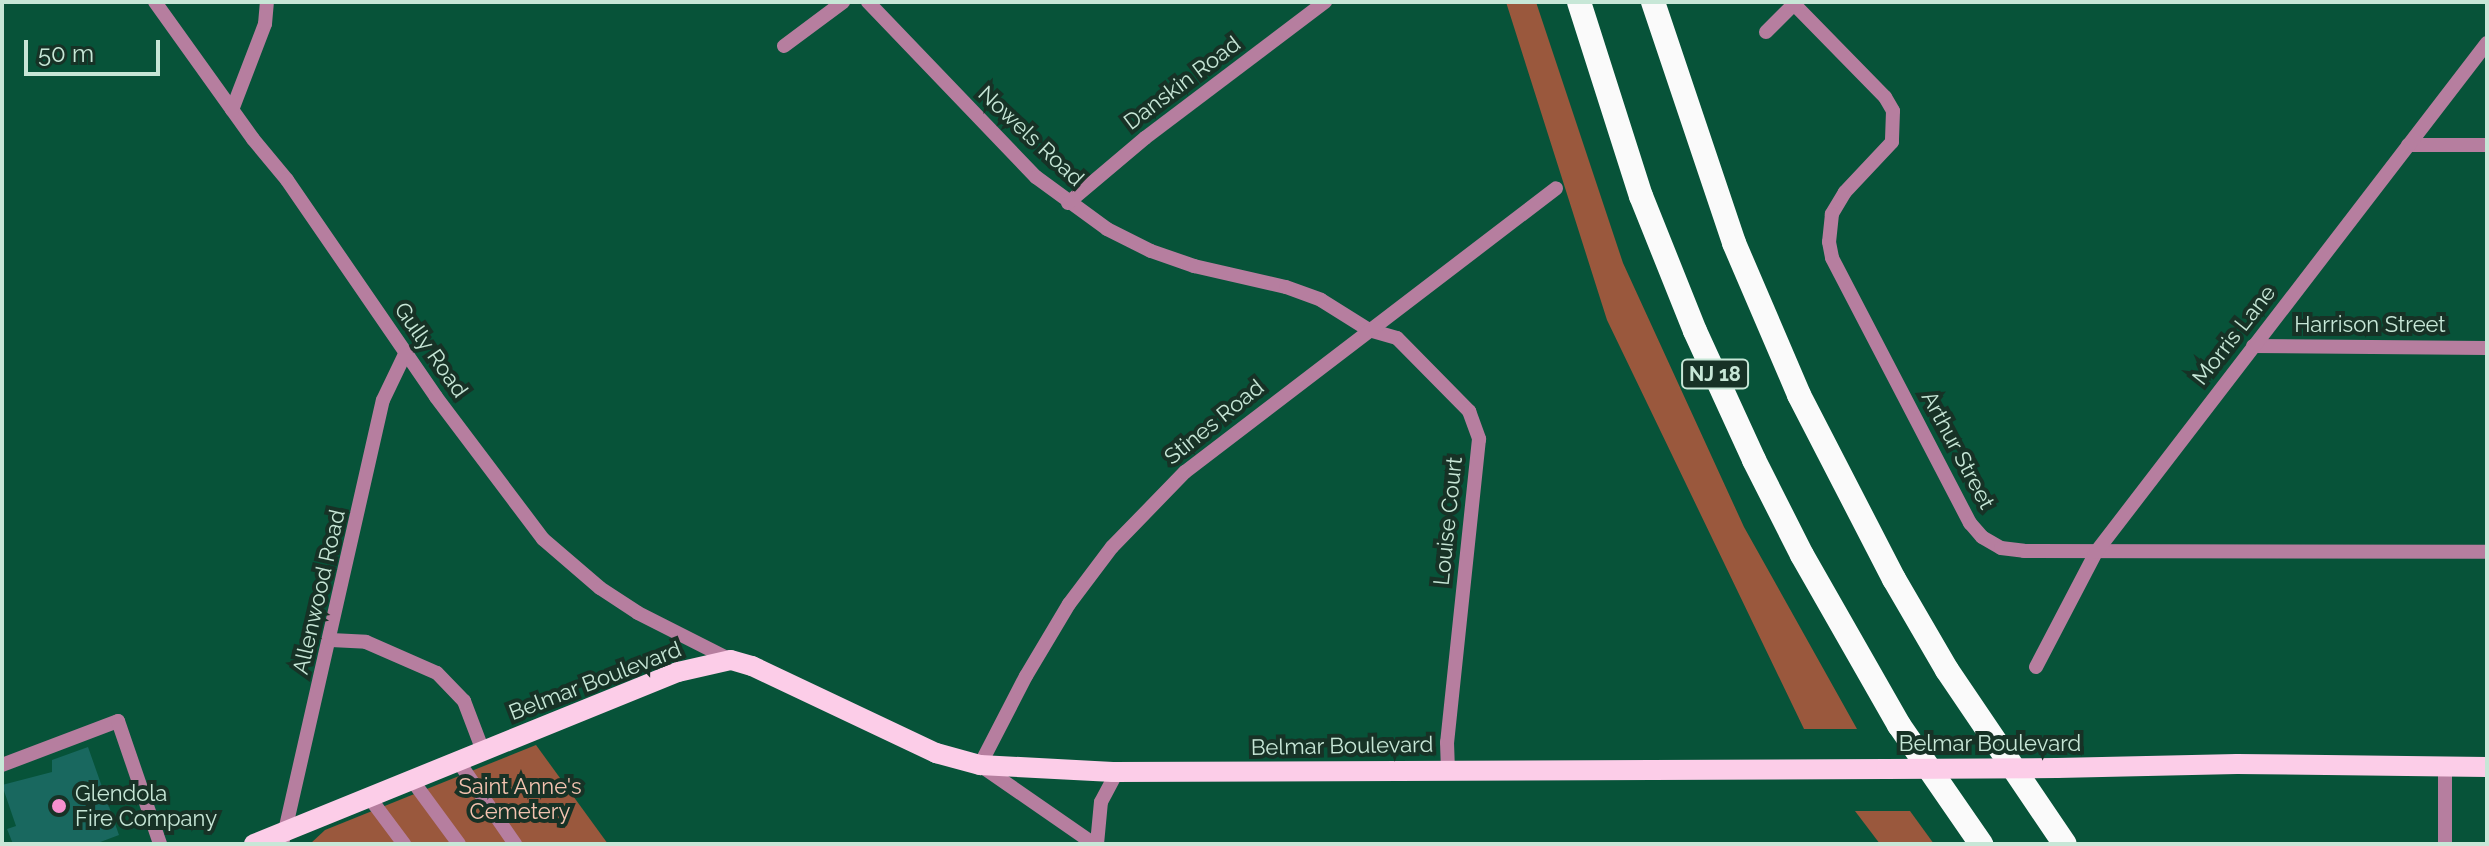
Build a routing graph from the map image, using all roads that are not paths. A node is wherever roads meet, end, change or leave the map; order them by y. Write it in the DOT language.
graph roads {
  1 [pos="155,2"];
  2 [pos="267,2"];
  3 [pos="843,2"];
  4 [pos="868,2"];
  5 [pos="1325,2"];
  6 [pos="1579,2"];
  7 [pos="1653,2"];
  8 [pos="1793,3"];
  9 [pos="1766,32"];
  10 [pos="2487,43"];
  11 [pos="784,46"];
  12 [pos="232,110"];
  13 [pos="2408,145"];
  14 [pos="2487,145"];
  15 [pos="1556,188"];
  16 [pos="1068,203"];
  17 [pos="1369,330"];
  18 [pos="2253,346"];
  19 [pos="2487,348"];
  20 [pos="406,352"];
  21 [pos="2096,552"];
  22 [pos="2487,552"];
  23 [pos="331,640"];
  24 [pos="731,660"];
  25 [pos="2036,667"];
  26 [pos="483,751"];
  27 [pos="458,761"];
  28 [pos="2,765"];
  29 [pos="980,765"];
  30 [pos="2487,767"];
  31 [pos="2445,768"];
  32 [pos="1448,769"];
  33 [pos="1117,772"];
  34 [pos="412,780"];
  35 [pos="369,797"];
  36 [pos="283,838"];
  37 [pos="160,844"];
  38 [pos="254,844"];
  39 [pos="404,844"];
  40 [pos="459,844"];
  41 [pos="515,844"];
  42 [pos="1096,844"];
  43 [pos="1981,844"];
  44 [pos="2065,844"];
  45 [pos="2445,844"];
  1 -- 12 [label="street, Gully Road"];
  2 -- 12 [label="street"];
  3 -- 11 [label="street"];
  4 -- 16 [label="street, Nowels Road"];
  5 -- 16 [label="street, Danskin Road"];
  6 -- 43 [label="highway, NJ 18"];
  7 -- 44 [label="highway, NJ 18"];
  8 -- 9 [label="street"];
  8 -- 21 [label="street, Arthur Street"];
  10 -- 13 [label="street, Morris Lane"];
  12 -- 20 [label="street, Gully Road"];
  13 -- 14 [label="street"];
  13 -- 18 [label="street, Morris Lane"];
  15 -- 17 [label="street, Stines Road"];
  16 -- 17 [label="street, Nowels Road"];
  17 -- 29 [label="street, Stines Road"];
  17 -- 32 [label="street, Louise Court"];
  18 -- 19 [label="street, Harrison Street"];
  18 -- 21 [label="street, Morris Lane"];
  20 -- 23 [label="street, Allenwood Road"];
  20 -- 24 [label="street, Gully Road"];
  21 -- 22 [label="street, Arthur Street"];
  21 -- 25 [label="street, Morris Lane"];
  23 -- 26 [label="street"];
  23 -- 36 [label="street, Allenwood Road"];
  24 -- 26 [label="main road, Belmar Boulevard"];
  24 -- 29 [label="main road, Belmar Boulevard"];
  26 -- 27 [label="main road, Belmar Boulevard"];
  27 -- 34 [label="main road, Belmar Boulevard"];
  27 -- 41 [label="street"];
  28 -- 37 [label="street"];
  29 -- 33 [label="main road, Belmar Boulevard"];
  29 -- 42 [label="street"];
  30 -- 31 [label="main road, Belmar Boulevard"];
  31 -- 32 [label="main road, Belmar Boulevard, bridge"];
  31 -- 45 [label="street"];
  32 -- 33 [label="main road, Belmar Boulevard"];
  33 -- 42 [label="street"];
  34 -- 35 [label="main road, Belmar Boulevard"];
  34 -- 40 [label="street"];
  35 -- 36 [label="main road, Belmar Boulevard"];
  35 -- 39 [label="street"];
  36 -- 38 [label="main road, Belmar Boulevard"];
}
